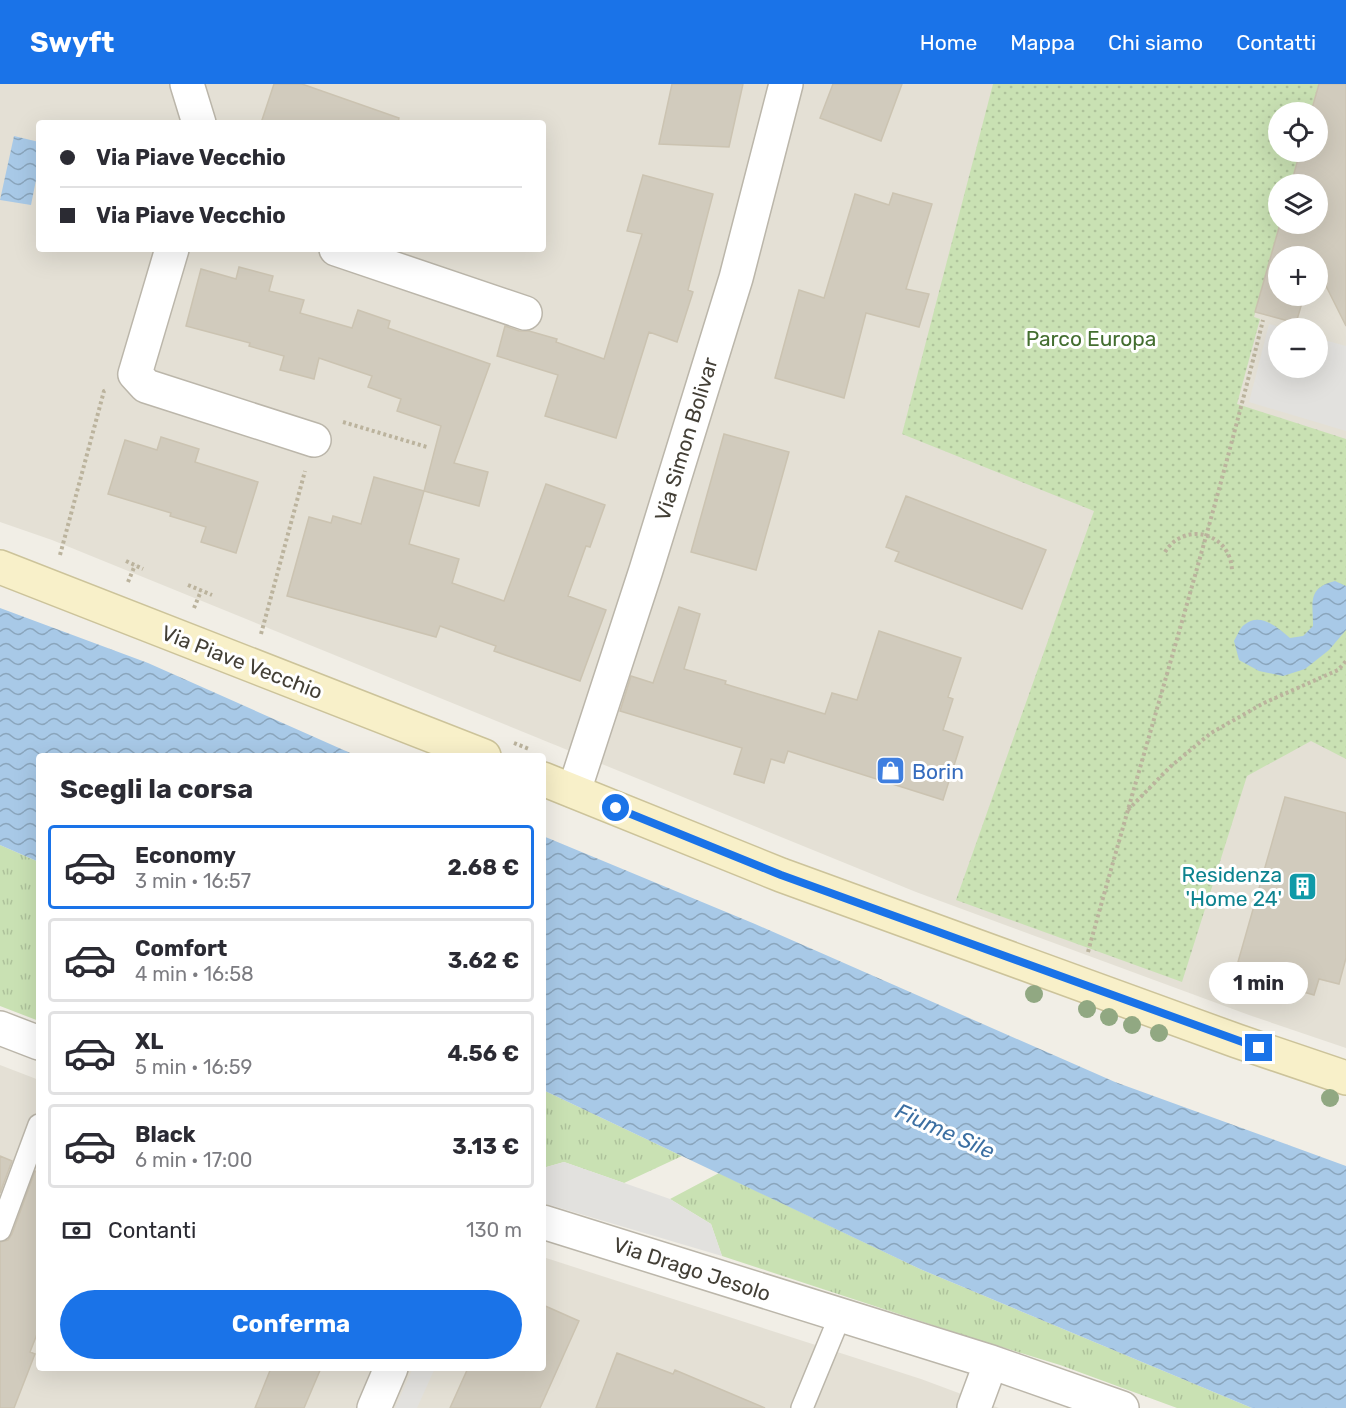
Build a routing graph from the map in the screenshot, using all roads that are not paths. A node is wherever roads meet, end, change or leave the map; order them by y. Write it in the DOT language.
graph roads {
  1 [pos="187,84"];
  2 [pos="786,84"];
  3 [pos="198,120"];
  4 [pos="171,252"];
  5 [pos="345,252"];
  6 [pos="525,313"];
  7 [pos="314,440"];
  8 [pos="0,567"];
  9 [pos="476,753"];
  10 [pos="546,780"];
  11 [pos="574,791"];
  12 [pos="0,1028"];
  13 [pos="36,1042"];
  14 [pos="1346,1078"];
  15 [pos="36,1133"];
  16 [pos="546,1223"];
  17 [pos="0,1230"];
  18 [pos="840,1316"];
  19 [pos="991,1362"];
  20 [pos="391,1371"];
  21 [pos="374,1408"];
  22 [pos="802,1408"];
  23 [pos="974,1408"];
  24 [pos="1122,1408"];
  1 -- 3 [label="street"];
  2 -- 11 [label="street, Via Simon Bolivar"];
  4 -- 7 [label="street"];
  5 -- 6 [label="street"];
  8 -- 9 [label="street, Via Piave Vecchio"];
  10 -- 11 [label="street"];
  11 -- 14 [label="street"];
  12 -- 13 [label="street"];
  15 -- 17 [label="lane"];
  16 -- 18 [label="street, Via Drago Jesolo"];
  18 -- 19 [label="street, Via Drago Jesolo"];
  18 -- 22 [label="lane"];
  19 -- 23 [label="street"];
  19 -- 24 [label="street, Via Drago Jesolo"];
  20 -- 21 [label="street"];
}
